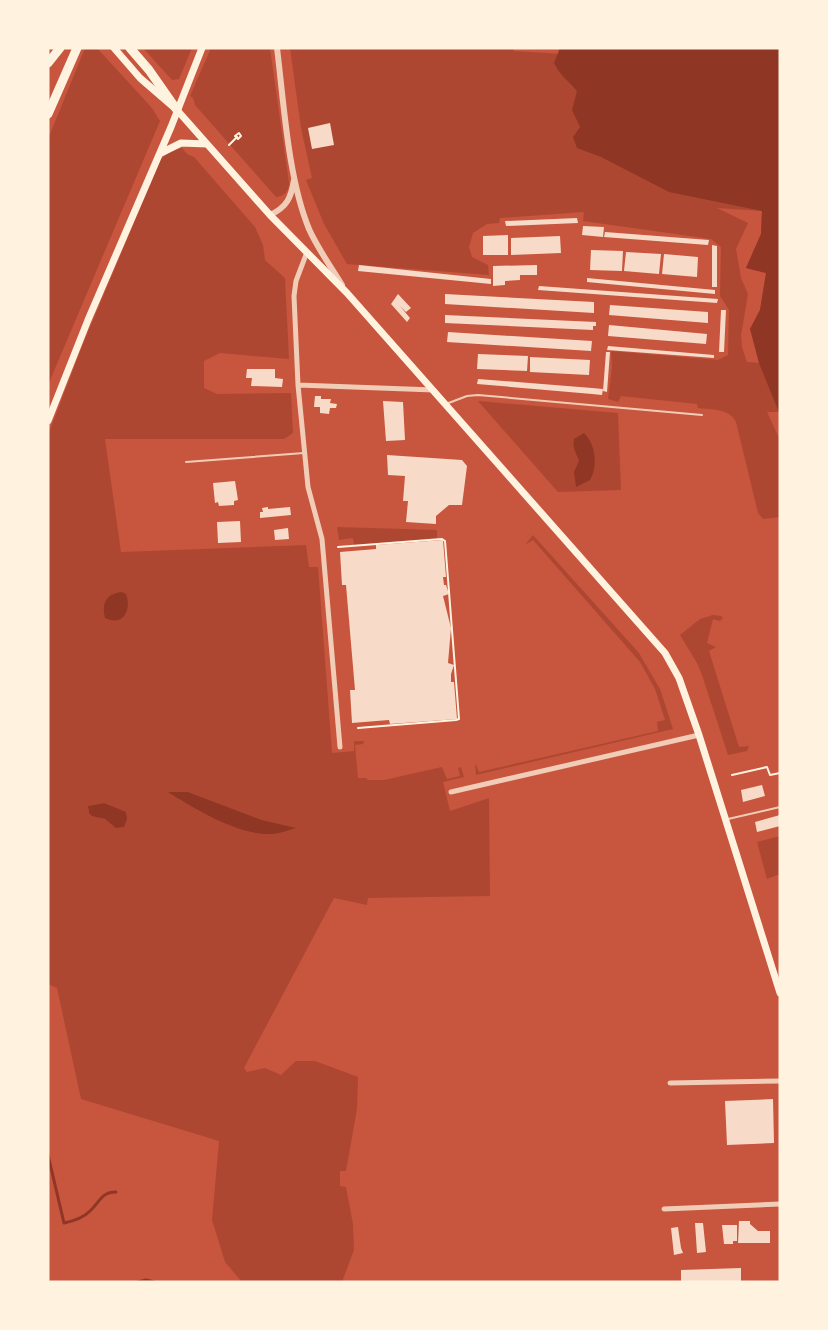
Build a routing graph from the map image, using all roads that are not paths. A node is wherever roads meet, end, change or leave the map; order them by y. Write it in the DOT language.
graph roads {
  1 [pos="60,48"];
  2 [pos="114,48"];
  3 [pos="130,48"];
  4 [pos="202,48"];
  5 [pos="277,48"];
  6 [pos="76,49"];
  7 [pos="48,63"];
  8 [pos="177,110"];
  9 [pos="48,114"];
  10 [pos="207,144"];
  11 [pos="159,154"];
  12 [pos="294,176"];
  13 [pos="270,215"];
  14 [pos="307,252"];
  15 [pos="347,293"];
  16 [pos="298,384"];
  17 [pos="434,390"];
  18 [pos="446,404"];
  19 [pos="702,415"];
  20 [pos="48,422"];
  21 [pos="304,453"];
  22 [pos="186,462"];
  23 [pos="699,735"];
  24 [pos="340,747"];
  25 [pos="451,792"];
  26 [pos="780,807"];
  27 [pos="725,820"];
  28 [pos="780,993"];
  29 [pos="780,1081"];
  30 [pos="670,1083"];
  31 [pos="780,1204"];
  32 [pos="664,1209"];
  1 -- 7 [label="highway"];
  2 -- 8 [label="main road"];
  3 -- 8 [label="highway"];
  4 -- 8 [label="main road"];
  5 -- 12 [label="street"];
  6 -- 9 [label="highway"];
  8 -- 10 [label="main road"];
  8 -- 11 [label="main road"];
  10 -- 11 [label="main road"];
  10 -- 13 [label="main road"];
  11 -- 20 [label="main road"];
  12 -- 13 [label="street"];
  12 -- 15 [label="street"];
  13 -- 14 [label="main road"];
  14 -- 15 [label="main road"];
  14 -- 16 [label="street"];
  15 -- 17 [label="main road"];
  16 -- 17 [label="street"];
  16 -- 21 [label="street"];
  17 -- 18 [label="main road"];
  18 -- 19 [label="lane"];
  18 -- 23 [label="main road"];
  21 -- 22 [label="lane"];
  21 -- 24 [label="street"];
  23 -- 25 [label="street"];
  23 -- 27 [label="main road"];
  26 -- 27 [label="lane"];
  27 -- 28 [label="main road"];
  29 -- 30 [label="street"];
  31 -- 32 [label="street"];
}
